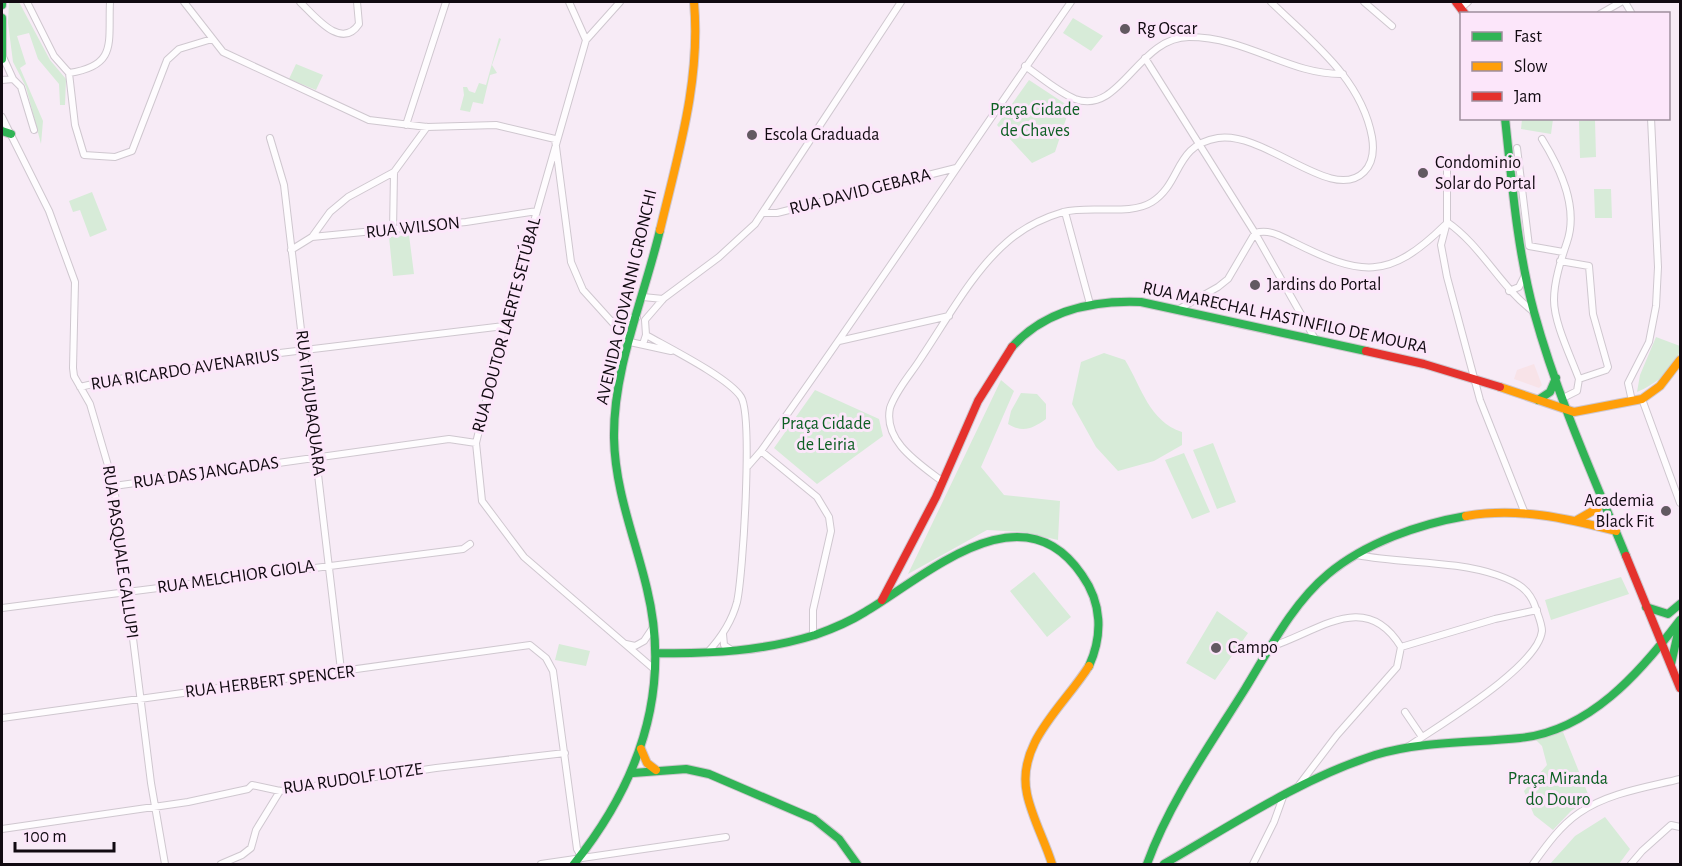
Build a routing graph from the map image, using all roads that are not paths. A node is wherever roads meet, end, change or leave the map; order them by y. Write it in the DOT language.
graph roads {
  1 [pos="27,2"];
  2 [pos="110,2"];
  3 [pos="184,2"];
  4 [pos="300,2"];
  5 [pos="357,2"];
  6 [pos="446,2"];
  7 [pos="568,2"];
  8 [pos="620,2"];
  9 [pos="694,2"];
  10 [pos="901,2"];
  11 [pos="1071,2"];
  12 [pos="1271,2"];
  13 [pos="1364,2"];
  14 [pos="1623,2"];
  15 [pos="1604,12"];
  16 [pos="2,18"];
  17 [pos="1392,26"];
  18 [pos="212,39"];
  19 [pos="586,40"];
  20 [pos="2,58"];
  21 [pos="1145,58"];
  22 [pos="1026,66"];
  23 [pos="69,73"];
  24 [pos="1343,75"];
  25 [pos="13,79"];
  26 [pos="2,80"];
  27 [pos="2,117"];
  28 [pos="1505,120"];
  29 [pos="1652,120"];
  30 [pos="406,125"];
  31 [pos="427,128"];
  32 [pos="34,130"];
  33 [pos="6,132"];
  34 [pos="270,138"];
  35 [pos="1542,139"];
  36 [pos="556,141"];
  37 [pos="1199,144"];
  38 [pos="1517,148"];
  39 [pos="1447,164"];
  40 [pos="956,168"];
  41 [pos="394,172"];
  42 [pos="537,211"];
  43 [pos="1065,212"];
  44 [pos="763,213"];
  45 [pos="1448,222"];
  46 [pos="393,231"];
  47 [pos="1254,233"];
  48 [pos="312,237"];
  49 [pos="291,250"];
  50 [pos="1563,252"];
  51 [pos="1560,261"];
  52 [pos="1525,272"];
  53 [pos="1509,291"];
  54 [pos="643,297"];
  55 [pos="664,298"];
  56 [pos="1090,304"];
  57 [pos="1179,309"];
  58 [pos="1534,312"];
  59 [pos="950,316"];
  60 [pos="637,317"];
  61 [pos="613,321"];
  62 [pos="504,326"];
  63 [pos="646,335"];
  64 [pos="1315,339"];
  65 [pos="630,342"];
  66 [pos="838,342"];
  67 [pos="643,344"];
  68 [pos="671,351"];
  69 [pos="303,352"];
  70 [pos="1680,360"];
  71 [pos="1473,378"];
  72 [pos="1556,378"];
  73 [pos="1579,379"];
  74 [pos="80,387"];
  75 [pos="1563,398"];
  76 [pos="1642,399"];
  77 [pos="1538,400"];
  78 [pos="1632,401"];
  79 [pos="1554,406"];
  80 [pos="1567,411"];
  81 [pos="1573,426"];
  82 [pos="476,443"];
  83 [pos="761,451"];
  84 [pos="316,457"];
  85 [pos="748,466"];
  86 [pos="943,482"];
  87 [pos="114,486"];
  88 [pos="1602,499"];
  89 [pos="1680,503"];
  90 [pos="1524,511"];
  91 [pos="1576,520"];
  92 [pos="1616,531"];
  93 [pos="470,544"];
  94 [pos="1357,555"];
  95 [pos="330,564"];
  96 [pos="898,570"];
  97 [pos="910,584"];
  98 [pos="127,592"];
  99 [pos="882,600"];
  100 [pos="1680,604"];
  101 [pos="1645,607"];
  102 [pos="2,608"];
  103 [pos="1537,610"];
  104 [pos="1680,622"];
  105 [pos="654,626"];
  106 [pos="723,633"];
  107 [pos="813,635"];
  108 [pos="624,643"];
  109 [pos="1662,643"];
  110 [pos="1272,646"];
  111 [pos="1401,647"];
  112 [pos="738,652"];
  113 [pos="657,653"];
  114 [pos="704,655"];
  115 [pos="1671,667"];
  116 [pos="655,669"];
  117 [pos="341,670"];
  118 [pos="1680,688"];
  119 [pos="140,699"];
  120 [pos="1405,712"];
  121 [pos="2,718"];
  122 [pos="1422,737"];
  123 [pos="1407,748"];
  124 [pos="641,749"];
  125 [pos="565,753"];
  126 [pos="656,770"];
  127 [pos="633,773"];
  128 [pos="1680,779"];
  129 [pos="280,791"];
  130 [pos="1295,791"];
  131 [pos="1283,797"];
  132 [pos="155,807"];
  133 [pos="1680,827"];
  134 [pos="2,829"];
  135 [pos="726,837"];
  136 [pos="578,860"];
  137 [pos="165,864"];
  138 [pos="221,864"];
  139 [pos="541,864"];
  140 [pos="857,864"];
  141 [pos="1052,864"];
  142 [pos="1147,864"];
  143 [pos="1164,864"];
  144 [pos="1252,864"];
  145 [pos="1533,864"];
  146 [pos="1631,864"];
  1 -- 23 [label="street"];
  2 -- 23 [label="street"];
  3 -- 18 [label="street"];
  4 -- 5 [label="street"];
  6 -- 30 [label="street"];
  7 -- 19 [label="street"];
  8 -- 19 [label="street, RUA DOUTOR LAERTE SETÚBAL"];
  9 -- 54 [label="street, AVENIDA GIOVANNI GRONCHI"];
  10 -- 44 [label="street"];
  11 -- 22 [label="street"];
  12 -- 24 [label="street"];
  13 -- 17 [label="street"];
  14 -- 15 [label="street"];
  16 -- 20 [label="street"];
  18 -- 23 [label="street"];
  18 -- 30 [label="street"];
  19 -- 36 [label="street, RUA DOUTOR LAERTE SETÚBAL"];
  20 -- 25 [label="street"];
  21 -- 22 [label="street"];
  21 -- 24 [label="street"];
  21 -- 37 [label="street"];
  22 -- 40 [label="street"];
  24 -- 37 [label="street"];
  25 -- 26 [label="street"];
  25 -- 32 [label="street"];
  27 -- 33 [label="street, RUA PASQUALE GALLUPI"];
  28 -- 52 [label="street"];
  29 -- 78 [label="street"];
  30 -- 31 [label="street"];
  31 -- 36 [label="street"];
  31 -- 41 [label="street"];
  33 -- 74 [label="street, RUA PASQUALE GALLUPI"];
  34 -- 49 [label="street, RUA ITAJUBAQUARA"];
  35 -- 50 [label="street"];
  36 -- 42 [label="street, RUA DOUTOR LAERTE SETÚBAL"];
  36 -- 61 [label="street"];
  37 -- 43 [label="street"];
  37 -- 47 [label="street"];
  38 -- 50 [label="street"];
  39 -- 45 [label="street"];
  40 -- 44 [label="street, RUA DAVID GEBARA"];
  40 -- 66 [label="street"];
  41 -- 46 [label="street"];
  41 -- 48 [label="street"];
  42 -- 46 [label="street, RUA WILSON"];
  42 -- 62 [label="street, RUA DOUTOR LAERTE SETÚBAL"];
  43 -- 56 [label="street"];
  43 -- 59 [label="street"];
  44 -- 55 [label="street"];
  45 -- 47 [label="street"];
  45 -- 53 [label="street"];
  45 -- 71 [label="street"];
  46 -- 48 [label="street, RUA WILSON"];
  47 -- 57 [label="street"];
  47 -- 64 [label="street"];
  48 -- 49 [label="street, RUA WILSON"];
  49 -- 69 [label="street, RUA ITAJUBAQUARA"];
  50 -- 51 [label="street"];
  51 -- 73 [label="street"];
  51 -- 73 [label="street"];
  52 -- 53 [label="street"];
  52 -- 58 [label="street"];
  53 -- 58 [label="street"];
  54 -- 55 [label="street"];
  54 -- 60 [label="street, AVENIDA GIOVANNI GRONCHI"];
  55 -- 63 [label="street"];
  56 -- 57 [label="street, RUA MARECHAL HASTINFILO DE MOURA"];
  56 -- 86 [label="street, RUA MARECHAL HASTINFILO DE MOURA"];
  57 -- 64 [label="street, RUA MARECHAL HASTINFILO DE MOURA"];
  58 -- 72 [label="street"];
  59 -- 66 [label="street"];
  59 -- 86 [label="street"];
  60 -- 61 [label="street"];
  60 -- 65 [label="street, AVENIDA GIOVANNI GRONCHI"];
  61 -- 65 [label="street"];
  62 -- 69 [label="street, RUA RICARDO AVENARIUS"];
  62 -- 82 [label="street, RUA DOUTOR LAERTE SETÚBAL"];
  63 -- 67 [label="street"];
  63 -- 68 [label="street"];
  64 -- 71 [label="street, RUA MARECHAL HASTINFILO DE MOURA"];
  65 -- 67 [label="street"];
  65 -- 105 [label="street, AVENIDA GIOVANNI GRONCHI"];
  66 -- 83 [label="street"];
  67 -- 68 [label="street"];
  68 -- 85 [label="street"];
  69 -- 74 [label="street, RUA RICARDO AVENARIUS"];
  69 -- 84 [label="street, RUA ITAJUBAQUARA"];
  70 -- 76 [label="street, RUA MARECHAL HASTINFILO DE MOURA"];
  71 -- 77 [label="street, RUA MARECHAL HASTINFILO DE MOURA"];
  71 -- 90 [label="street"];
  72 -- 75 [label="street"];
  72 -- 77 [label="street"];
  73 -- 75 [label="street"];
  74 -- 87 [label="street, RUA PASQUALE GALLUPI"];
  75 -- 80 [label="street"];
  76 -- 78 [label="street, RUA MARECHAL HASTINFILO DE MOURA"];
  76 -- 89 [label="street"];
  77 -- 79 [label="street, RUA MARECHAL HASTINFILO DE MOURA"];
  78 -- 80 [label="street, RUA MARECHAL HASTINFILO DE MOURA"];
  79 -- 80 [label="street, RUA MARECHAL HASTINFILO DE MOURA"];
  79 -- 81 [label="street"];
  80 -- 81 [label="street"];
  81 -- 88 [label="street"];
  82 -- 84 [label="street, RUA DAS JANGADAS"];
  82 -- 108 [label="street, RUA DOUTOR LAERTE SETÚBAL"];
  83 -- 85 [label="street"];
  83 -- 107 [label="street"];
  84 -- 87 [label="street, RUA DAS JANGADAS"];
  84 -- 95 [label="street, RUA ITAJUBAQUARA"];
  85 -- 106 [label="street"];
  86 -- 96 [label="street, RUA MARECHAL HASTINFILO DE MOURA"];
  87 -- 98 [label="street, RUA PASQUALE GALLUPI"];
  88 -- 91 [label="street"];
  88 -- 92 [label="street"];
  90 -- 91 [label="street"];
  90 -- 94 [label="street"];
  91 -- 92 [label="street"];
  92 -- 101 [label="street"];
  93 -- 95 [label="street, RUA MELCHIOR GIOLA"];
  94 -- 103 [label="street"];
  94 -- 110 [label="street"];
  95 -- 98 [label="street, RUA MELCHIOR GIOLA"];
  95 -- 117 [label="street, RUA ITAJUBAQUARA"];
  96 -- 97 [label="street"];
  96 -- 99 [label="street, RUA MARECHAL HASTINFILO DE MOURA"];
  97 -- 99 [label="street"];
  97 -- 141 [label="street"];
  98 -- 102 [label="street, RUA MELCHIOR GIOLA"];
  98 -- 119 [label="street, RUA PASQUALE GALLUPI"];
  99 -- 107 [label="street"];
  100 -- 101 [label="street"];
  101 -- 109 [label="street"];
  103 -- 111 [label="street"];
  103 -- 122 [label="street"];
  104 -- 109 [label="street"];
  104 -- 115 [label="street"];
  105 -- 108 [label="street"];
  105 -- 113 [label="street, AVENIDA GIOVANNI GRONCHI"];
  106 -- 112 [label="street"];
  106 -- 114 [label="street"];
  107 -- 112 [label="street"];
  108 -- 116 [label="street, RUA DOUTOR LAERTE SETÚBAL"];
  109 -- 115 [label="street"];
  109 -- 123 [label="street"];
  110 -- 111 [label="street"];
  110 -- 142 [label="street"];
  111 -- 130 [label="street"];
  112 -- 114 [label="street"];
  113 -- 114 [label="street"];
  113 -- 116 [label="street, AVENIDA GIOVANNI GRONCHI"];
  115 -- 118 [label="street"];
  116 -- 124 [label="street, AVENIDA GIOVANNI GRONCHI"];
  117 -- 119 [label="street, RUA HERBERT SPENCER"];
  117 -- 125 [label="street, RUA HERBERT SPENCER"];
  119 -- 121 [label="street, RUA HERBERT SPENCER"];
  119 -- 132 [label="street, RUA PASQUALE GALLUPI"];
  120 -- 122 [label="street"];
  122 -- 123 [label="street"];
  123 -- 130 [label="street"];
  124 -- 126 [label="street"];
  124 -- 127 [label="street, AVENIDA GIOVANNI GRONCHI"];
  125 -- 129 [label="street, RUA RUDOLF LOTZE"];
  125 -- 136 [label="street"];
  126 -- 127 [label="street"];
  126 -- 140 [label="street"];
  127 -- 136 [label="street, AVENIDA GIOVANNI GRONCHI"];
  128 -- 145 [label="street"];
  129 -- 132 [label="street, RUA RUDOLF LOTZE"];
  129 -- 138 [label="street"];
  130 -- 131 [label="street"];
  131 -- 143 [label="street"];
  131 -- 144 [label="street"];
  132 -- 134 [label="street, RUA RUDOLF LOTZE"];
  132 -- 137 [label="street, RUA PASQUALE GALLUPI"];
  133 -- 146 [label="street"];
  135 -- 136 [label="street"];
  136 -- 139 [label="street"];
}
